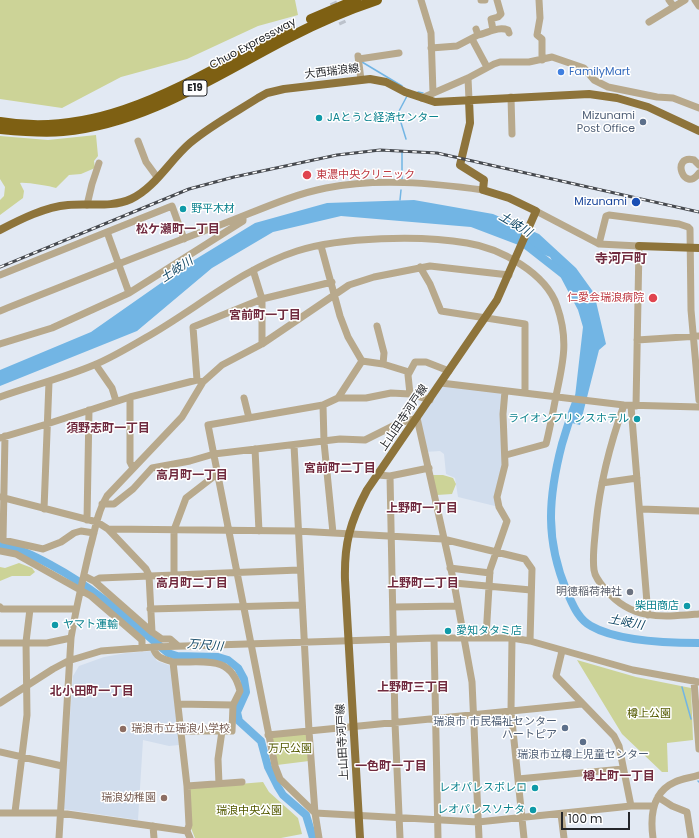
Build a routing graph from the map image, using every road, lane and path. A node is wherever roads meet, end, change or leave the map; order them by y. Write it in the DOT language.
graph roads {
  1 [pos="356,0"];
  2 [pos="377,0"];
  3 [pos="421,0"];
  4 [pos="481,0"];
  5 [pos="485,0"];
  6 [pos="497,0"];
  7 [pos="539,0"];
  8 [pos="669,0"];
  9 [pos="685,0"];
  10 [pos="695,0"];
  11 [pos="699,6"];
  12 [pos="674,7"];
  13 [pos="649,22"];
  14 [pos="493,30"];
  15 [pos="509,33"];
  16 [pos="475,34"];
  17 [pos="431,48"];
  18 [pos="399,53"];
  19 [pos="542,60"];
  20 [pos="487,67"];
  21 [pos="468,78"];
  22 [pos="361,80"];
  23 [pos="633,92"];
  24 [pos="433,93"];
  25 [pos="510,97"];
  26 [pos="422,98"];
  27 [pos="469,100"];
  28 [pos="632,101"];
  29 [pos="699,108"];
  30 [pos="0,122"];
  31 [pos="0,129"];
  32 [pos="699,131"];
  33 [pos="512,134"];
  34 [pos="138,141"];
  35 [pos="100,163"];
  36 [pos="699,164"];
  37 [pos="699,173"];
  38 [pos="157,177"];
  39 [pos="688,179"];
  40 [pos="699,182"];
  41 [pos="483,190"];
  42 [pos="87,205"];
  43 [pos="534,215"];
  44 [pos="243,216"];
  45 [pos="0,230"];
  46 [pos="107,232"];
  47 [pos="184,239"];
  48 [pos="599,244"];
  49 [pos="321,246"];
  50 [pos="639,246"];
  51 [pos="695,248"];
  52 [pos="515,259"];
  53 [pos="118,265"];
  54 [pos="420,267"];
  55 [pos="253,270"];
  56 [pos="0,275"];
  57 [pos="509,275"];
  58 [pos="332,282"];
  59 [pos="129,293"];
  60 [pos="334,294"];
  61 [pos="262,299"];
  62 [pos="699,309"];
  63 [pos="691,310"];
  64 [pos="0,311"];
  65 [pos="485,318"];
  66 [pos="377,326"];
  67 [pos="696,336"];
  68 [pos="638,340"];
  69 [pos="0,344"];
  70 [pos="262,344"];
  71 [pos="362,361"];
  72 [pos="382,364"];
  73 [pos="96,365"];
  74 [pos="409,372"];
  75 [pos="449,372"];
  76 [pos="200,381"];
  77 [pos="49,382"];
  78 [pos="441,383"];
  79 [pos="505,391"];
  80 [pos="525,393"];
  81 [pos="410,394"];
  82 [pos="0,397"];
  83 [pos="130,397"];
  84 [pos="558,397"];
  85 [pos="244,398"];
  86 [pos="338,398"];
  87 [pos="430,400"];
  88 [pos="699,400"];
  89 [pos="116,401"];
  90 [pos="323,405"];
  91 [pos="630,406"];
  92 [pos="699,407"];
  93 [pos="89,410"];
  94 [pos="249,418"];
  95 [pos="417,418"];
  96 [pos="47,424"];
  97 [pos="2,437"];
  98 [pos="324,442"];
  99 [pos="294,445"];
  100 [pos="255,449"];
  101 [pos="214,454"];
  102 [pos="506,456"];
  103 [pos="133,468"];
  104 [pos="429,468"];
  105 [pos="217,474"];
  106 [pos="378,475"];
  107 [pos="390,476"];
  108 [pos="637,478"];
  109 [pos="602,483"];
  110 [pos="1,498"];
  111 [pos="102,504"];
  112 [pos="44,509"];
  113 [pos="641,509"];
  114 [pos="699,511"];
  115 [pos="87,520"];
  116 [pos="97,522"];
  117 [pos="108,529"];
  118 [pos="174,530"];
  119 [pos="228,530"];
  120 [pos="259,531"];
  121 [pos="297,531"];
  122 [pos="94,533"];
  123 [pos="333,533"];
  124 [pos="348,534"];
  125 [pos="392,536"];
  126 [pos="443,539"];
  127 [pos="0,551"];
  128 [pos="496,551"];
  129 [pos="450,568"];
  130 [pos="299,570"];
  131 [pos="236,573"];
  132 [pos="490,573"];
  133 [pos="174,574"];
  134 [pos="149,575"];
  135 [pos="84,576"];
  136 [pos="94,581"];
  137 [pos="454,583"];
  138 [pos="488,586"];
  139 [pos="80,590"];
  140 [pos="531,590"];
  141 [pos="301,605"];
  142 [pos="458,606"];
  143 [pos="0,607"];
  144 [pos="243,607"];
  145 [pos="394,607"];
  146 [pos="30,609"];
  147 [pos="76,609"];
  148 [pos="150,609"];
  149 [pos="699,614"];
  150 [pos="648,615"];
  151 [pos="152,632"];
  152 [pos="486,637"];
  153 [pos="71,638"];
  154 [pos="434,638"];
  155 [pos="465,638"];
  156 [pos="512,638"];
  157 [pos="394,640"];
  158 [pos="349,641"];
  159 [pos="530,641"];
  160 [pos="26,642"];
  161 [pos="0,643"];
  162 [pos="304,643"];
  163 [pos="250,644"];
  164 [pos="178,646"];
  165 [pos="153,647"];
  166 [pos="142,648"];
  167 [pos="562,650"];
  168 [pos="68,662"];
  169 [pos="173,662"];
  170 [pos="696,682"];
  171 [pos="25,687"];
  172 [pos="0,703"];
  173 [pos="178,704"];
  174 [pos="582,704"];
  175 [pos="233,705"];
  176 [pos="511,711"];
  177 [pos="474,715"];
  178 [pos="436,719"];
  179 [pos="698,721"];
  180 [pos="395,723"];
  181 [pos="354,727"];
  182 [pos="181,731"];
  183 [pos="222,731"];
  184 [pos="309,731"];
  185 [pos="268,735"];
  186 [pos="699,749"];
  187 [pos="0,752"];
  188 [pos="21,757"];
  189 [pos="62,766"];
  190 [pos="623,768"];
  191 [pos="699,775"];
  192 [pos="518,778"];
  193 [pos="242,782"];
  194 [pos="219,784"];
  195 [pos="187,786"];
  196 [pos="658,797"];
  197 [pos="631,806"];
  198 [pos="653,806"];
  199 [pos="0,812"];
  200 [pos="15,812"];
  201 [pos="60,813"];
  202 [pos="315,813"];
  203 [pos="561,814"];
  204 [pos="359,816"];
  205 [pos="401,818"];
  206 [pos="522,818"];
  207 [pos="438,820"];
  208 [pos="478,822"];
  209 [pos="154,826"];
  210 [pos="189,834"];
  211 [pos="59,838"];
  212 [pos="154,838"];
  213 [pos="319,838"];
  214 [pos="360,838"];
  215 [pos="400,838"];
  216 [pos="438,838"];
  217 [pos="478,838"];
  218 [pos="524,838"];
  219 [pos="564,838"];
  220 [pos="654,838"];
  221 [pos="691,838"];
  1 -- 30 [label="highway, Chuo Expressway / E19"];
  2 -- 31 [label="highway, Chuo Expressway / E19"];
  3 -- 17 [label="street"];
  4 -- 5 [label="street"];
  6 -- 14 [label="street"];
  7 -- 19 [label="street"];
  8 -- 12 [label="street"];
  9 -- 12 [label="street"];
  10 -- 11 [label="street"];
  12 -- 13 [label="street"];
  14 -- 15 [label="street"];
  14 -- 16 [label="street"];
  16 -- 17 [label="street"];
  16 -- 20 [label="street"];
  17 -- 24 [label="street"];
  18 -- 22 [label="street"];
  19 -- 20 [label="street"];
  19 -- 23 [label="street"];
  20 -- 21 [label="street"];
  21 -- 24 [label="street"];
  21 -- 27 [label="street"];
  22 -- 26 [label="main road, 大西瑞浪線"];
  22 -- 38 [label="main road, 大西瑞浪線"];
  23 -- 28 [label="street"];
  23 -- 29 [label="street"];
  24 -- 26 [label="street"];
  25 -- 27 [label="main road, 大西瑞浪線"];
  25 -- 28 [label="main road, 大西瑞浪線"];
  25 -- 33 [label="street"];
  26 -- 27 [label="main road, 大西瑞浪線"];
  27 -- 41 [label="main road"];
  28 -- 32 [label="main road, 大西瑞浪線"];
  34 -- 38 [label="street"];
  35 -- 42 [label="street"];
  36 -- 39 [label="street"];
  37 -- 39 [label="street"];
  38 -- 42 [label="main road, 大西瑞浪線"];
  39 -- 40 [label="street"];
  41 -- 43 [label="main road"];
  41 -- 44 [label="street"];
  42 -- 45 [label="main road, 大西瑞浪線"];
  43 -- 48 [label="street"];
  43 -- 52 [label="main road, 上山田寺河戸線"];
  44 -- 47 [label="street"];
  44 -- 59 [label="street"];
  46 -- 47 [label="street"];
  46 -- 53 [label="street"];
  46 -- 56 [label="street"];
  47 -- 53 [label="street"];
  48 -- 50 [label="street"];
  48 -- 51 [label="street"];
  49 -- 52 [label="street"];
  49 -- 55 [label="street"];
  49 -- 58 [label="street"];
  50 -- 51 [label="main road"];
  50 -- 68 [label="street"];
  51 -- 63 [label="street"];
  52 -- 57 [label="main road, 上山田寺河戸線"];
  52 -- 84 [label="street"];
  53 -- 59 [label="street"];
  53 -- 64 [label="street"];
  54 -- 57 [label="street"];
  54 -- 60 [label="street"];
  54 -- 65 [label="street"];
  55 -- 61 [label="street"];
  55 -- 73 [label="street"];
  57 -- 65 [label="main road, 上山田寺河戸線"];
  58 -- 60 [label="street"];
  58 -- 61 [label="street"];
  59 -- 69 [label="street"];
  60 -- 70 [label="street"];
  60 -- 71 [label="street"];
  61 -- 70 [label="street"];
  61 -- 76 [label="street"];
  62 -- 63 [label="street"];
  63 -- 67 [label="street"];
  65 -- 75 [label="main road, 上山田寺河戸線"];
  65 -- 80 [label="street"];
  66 -- 72 [label="street"];
  67 -- 68 [label="street"];
  67 -- 88 [label="street"];
  68 -- 91 [label="street"];
  70 -- 76 [label="street"];
  71 -- 72 [label="street"];
  71 -- 86 [label="street"];
  72 -- 74 [label="street"];
  73 -- 77 [label="street"];
  73 -- 89 [label="street"];
  74 -- 75 [label="street"];
  74 -- 81 [label="street"];
  75 -- 78 [label="main road, 上山田寺河戸線"];
  76 -- 83 [label="street"];
  76 -- 103 [label="street"];
  77 -- 82 [label="street"];
  77 -- 96 [label="street"];
  78 -- 79 [label="street"];
  78 -- 87 [label="main road, 上山田寺河戸線"];
  79 -- 80 [label="street"];
  79 -- 102 [label="street"];
  80 -- 84 [label="street"];
  81 -- 86 [label="street"];
  81 -- 87 [label="street"];
  83 -- 89 [label="street"];
  83 -- 103 [label="street"];
  84 -- 91 [label="street"];
  84 -- 102 [label="street"];
  85 -- 94 [label="street"];
  86 -- 90 [label="street"];
  87 -- 95 [label="main road, 上山田寺河戸線"];
  89 -- 93 [label="street"];
  90 -- 94 [label="street"];
  90 -- 98 [label="street"];
  91 -- 92 [label="street"];
  91 -- 108 [label="street"];
  91 -- 109 [label="street"];
  93 -- 96 [label="street"];
  93 -- 115 [label="street"];
  94 -- 101 [label="street"];
  95 -- 98 [label="street"];
  95 -- 104 [label="street"];
  95 -- 106 [label="main road, 上山田寺河戸線"];
  96 -- 97 [label="street"];
  96 -- 112 [label="street"];
  97 -- 110 [label="street"];
  98 -- 99 [label="street"];
  98 -- 123 [label="street"];
  99 -- 100 [label="street"];
  99 -- 121 [label="street"];
  100 -- 101 [label="street"];
  100 -- 120 [label="street"];
  101 -- 105 [label="street"];
  101 -- 111 [label="street"];
  102 -- 128 [label="street"];
  103 -- 111 [label="street"];
  104 -- 107 [label="street"];
  104 -- 126 [label="street"];
  105 -- 118 [label="street"];
  105 -- 119 [label="street"];
  106 -- 107 [label="street"];
  106 -- 124 [label="main road, 上山田寺河戸線"];
  107 -- 125 [label="street"];
  108 -- 109 [label="street"];
  108 -- 113 [label="street"];
  109 -- 150 [label="street"];
  110 -- 112 [label="street"];
  110 -- 122 [label="street"];
  111 -- 116 [label="street"];
  112 -- 115 [label="street"];
  113 -- 114 [label="street"];
  113 -- 150 [label="street"];
  115 -- 116 [label="street"];
  116 -- 117 [label="street"];
  116 -- 122 [label="street"];
  117 -- 118 [label="street"];
  117 -- 134 [label="street"];
  118 -- 119 [label="street"];
  118 -- 133 [label="street"];
  119 -- 120 [label="street"];
  119 -- 131 [label="street"];
  120 -- 121 [label="street"];
  121 -- 123 [label="street"];
  121 -- 130 [label="street"];
  122 -- 135 [label="street"];
  123 -- 124 [label="street"];
  124 -- 125 [label="street"];
  124 -- 158 [label="main road, 上山田寺河戸線"];
  125 -- 126 [label="street"];
  125 -- 145 [label="street"];
  126 -- 128 [label="street"];
  126 -- 129 [label="street"];
  127 -- 139 [label="street"];
  128 -- 132 [label="street"];
  128 -- 140 [label="street"];
  129 -- 132 [label="street"];
  129 -- 137 [label="street"];
  130 -- 131 [label="street"];
  130 -- 141 [label="street"];
  131 -- 133 [label="street"];
  131 -- 144 [label="street"];
  132 -- 138 [label="street"];
  133 -- 134 [label="street"];
  134 -- 136 [label="street"];
  134 -- 148 [label="street"];
  135 -- 136 [label="street"];
  135 -- 139 [label="street"];
  136 -- 151 [label="street"];
  137 -- 138 [label="street"];
  137 -- 142 [label="street"];
  138 -- 140 [label="street"];
  138 -- 152 [label="street"];
  139 -- 147 [label="street"];
  139 -- 166 [label="street"];
  140 -- 159 [label="street"];
  141 -- 144 [label="street"];
  141 -- 162 [label="street"];
  142 -- 145 [label="street"];
  142 -- 155 [label="street"];
  143 -- 146 [label="street"];
  144 -- 148 [label="street"];
  144 -- 163 [label="street"];
  145 -- 157 [label="street"];
  146 -- 147 [label="street"];
  146 -- 160 [label="street"];
  147 -- 153 [label="street"];
  148 -- 151 [label="street"];
  149 -- 150 [label="street"];
  151 -- 164 [label="street"];
  152 -- 155 [label="street"];
  152 -- 156 [label="street"];
  153 -- 160 [label="street"];
  153 -- 168 [label="street"];
  154 -- 155 [label="street"];
  154 -- 157 [label="street"];
  154 -- 178 [label="street"];
  155 -- 177 [label="street"];
  156 -- 159 [label="street"];
  156 -- 176 [label="street"];
  157 -- 158 [label="street"];
  157 -- 180 [label="street"];
  158 -- 162 [label="street"];
  158 -- 181 [label="main road, 上山田寺河戸線"];
  159 -- 167 [label="street"];
  160 -- 161 [label="street"];
  160 -- 171 [label="street"];
  162 -- 163 [label="street"];
  162 -- 184 [label="street"];
  163 -- 164 [label="street"];
  163 -- 185 [label="street"];
  164 -- 165 [label="street"];
  165 -- 166 [label="street"];
  165 -- 169 [label="street"];
  166 -- 168 [label="street"];
  167 -- 170 [label="street"];
  167 -- 174 [label="street"];
  168 -- 171 [label="street"];
  168 -- 189 [label="street"];
  169 -- 173 [label="street"];
  169 -- 175 [label="street"];
  170 -- 179 [label="street"];
  171 -- 172 [label="street"];
  171 -- 188 [label="street"];
  173 -- 175 [label="street"];
  173 -- 182 [label="street"];
  174 -- 176 [label="street"];
  174 -- 190 [label="street"];
  175 -- 183 [label="street"];
  176 -- 177 [label="street"];
  176 -- 192 [label="street"];
  177 -- 178 [label="street"];
  177 -- 208 [label="street"];
  178 -- 180 [label="street"];
  178 -- 207 [label="street"];
  179 -- 186 [label="street"];
  180 -- 181 [label="street"];
  180 -- 205 [label="street"];
  181 -- 184 [label="street"];
  181 -- 204 [label="main road, 上山田寺河戸線"];
  182 -- 183 [label="street"];
  182 -- 195 [label="street"];
  183 -- 194 [label="street"];
  184 -- 185 [label="street"];
  184 -- 202 [label="street"];
  185 -- 202 [label="street"];
  187 -- 188 [label="street"];
  188 -- 189 [label="street"];
  188 -- 200 [label="street"];
  189 -- 201 [label="street"];
  190 -- 192 [label="street"];
  190 -- 197 [label="street"];
  191 -- 196 [label="street"];
  192 -- 206 [label="street"];
  193 -- 194 [label="street"];
  194 -- 195 [label="street"];
  195 -- 210 [label="street"];
  196 -- 198 [label="street"];
  196 -- 221 [label="street"];
  197 -- 198 [label="street"];
  197 -- 203 [label="street"];
  198 -- 220 [label="street"];
  199 -- 200 [label="street"];
  200 -- 201 [label="street"];
  201 -- 209 [label="street"];
  201 -- 211 [label="street"];
  202 -- 204 [label="street"];
  202 -- 213 [label="street"];
  203 -- 206 [label="street"];
  203 -- 219 [label="street"];
  204 -- 205 [label="street"];
  204 -- 214 [label="main road, 上山田寺河戸線"];
  205 -- 207 [label="street"];
  205 -- 215 [label="street"];
  206 -- 208 [label="street"];
  206 -- 218 [label="street"];
  207 -- 208 [label="street"];
  207 -- 216 [label="street"];
  208 -- 217 [label="street"];
  209 -- 210 [label="street"];
  209 -- 212 [label="street"];
}
